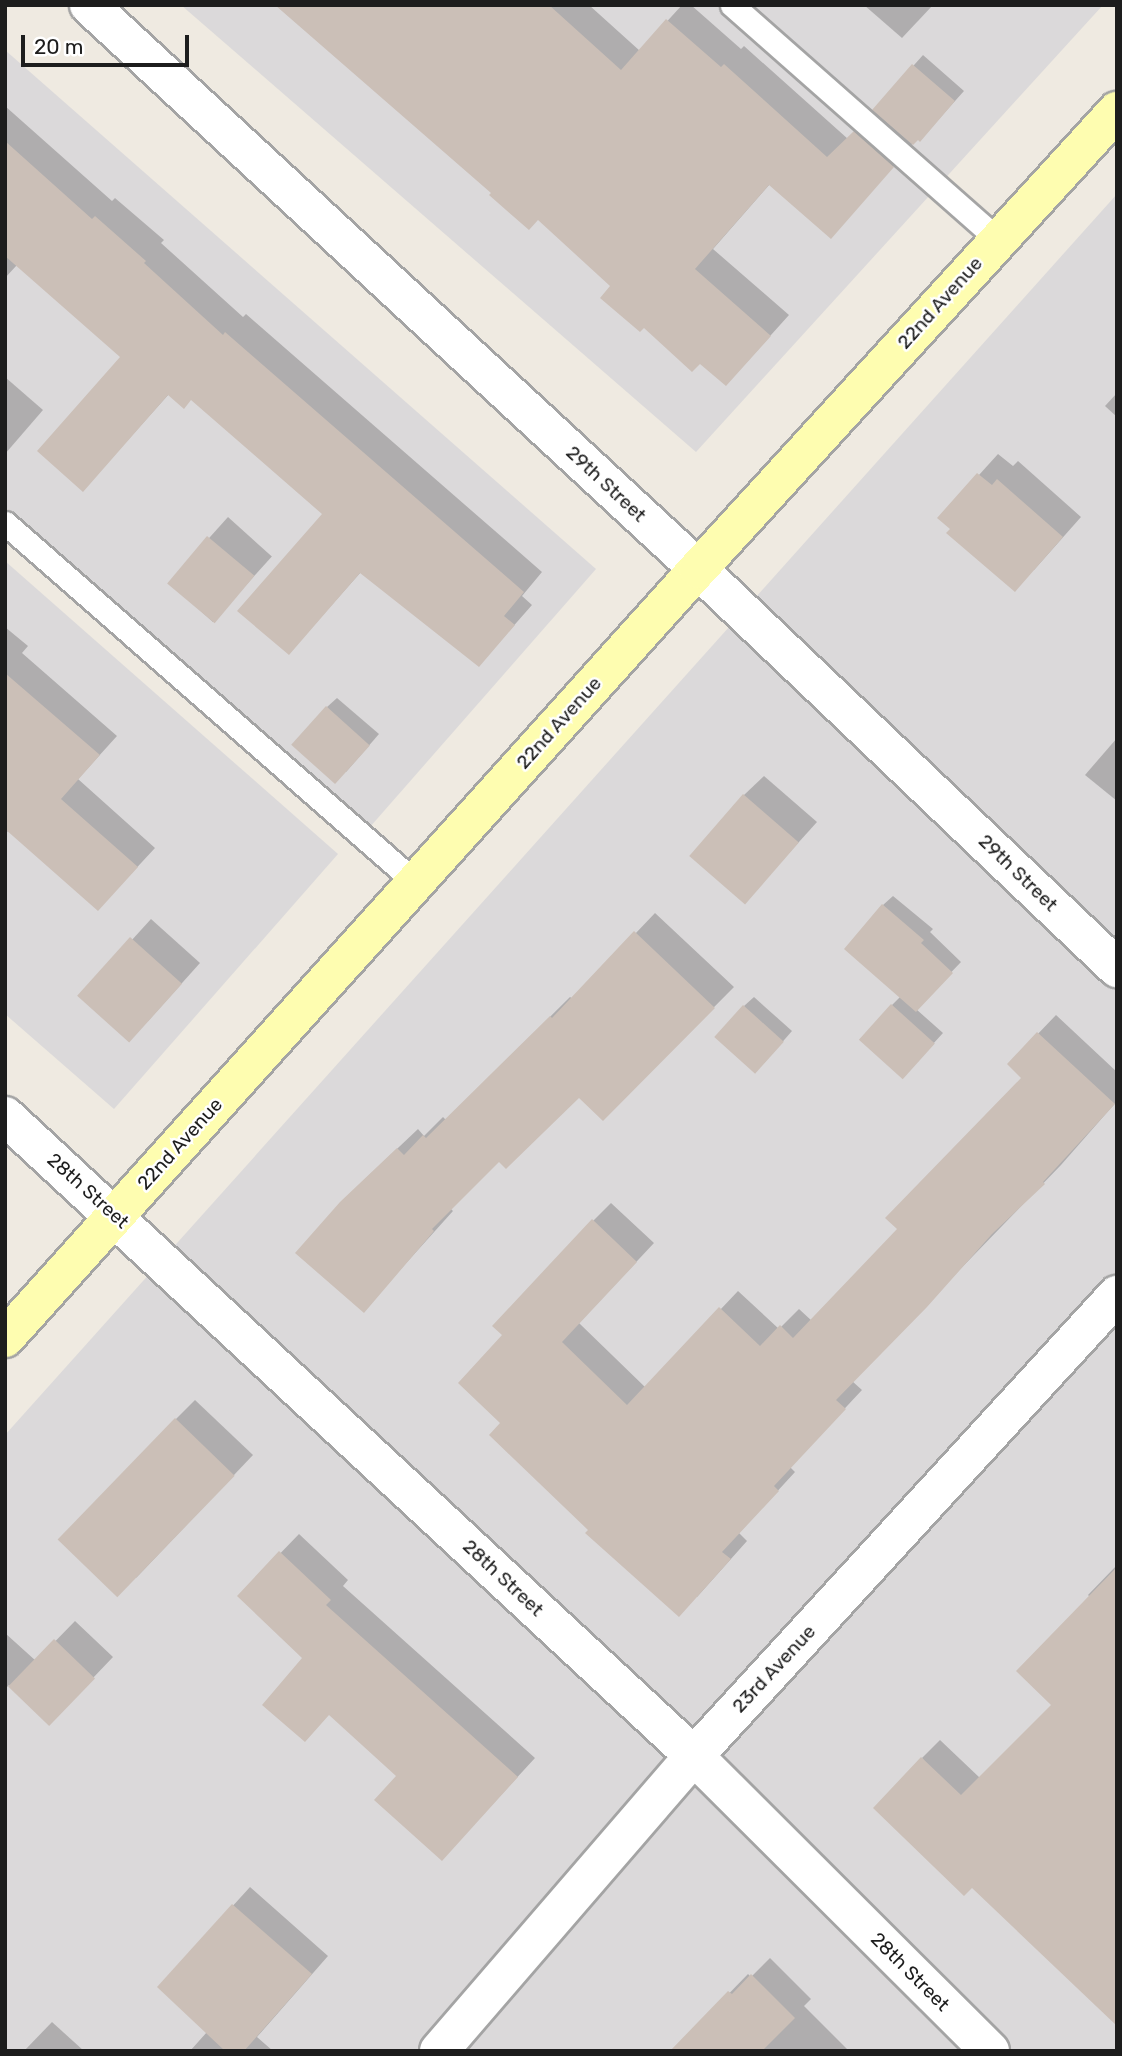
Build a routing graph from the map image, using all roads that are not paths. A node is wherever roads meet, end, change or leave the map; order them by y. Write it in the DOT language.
graph roads {
  1 [pos="89,5"];
  2 [pos="732,5"];
  3 [pos="1117,111"];
  4 [pos="999,240"];
  5 [pos="5,523"];
  6 [pos="698,569"];
  7 [pos="415,882"];
  8 [pos="1117,968"];
  9 [pos="5,1116"];
  10 [pos="116,1215"];
  11 [pos="1117,1295"];
  12 [pos="5,1338"];
  13 [pos="694,1756"];
  14 [pos="439,2051"];
  15 [pos="990,2051"];
  1 -- 6 [label="street, 29th Street"];
  2 -- 4 [label="lane"];
  3 -- 4 [label="street, 22nd Avenue"];
  4 -- 6 [label="street, 22nd Avenue"];
  5 -- 7 [label="lane"];
  6 -- 7 [label="street, 22nd Avenue"];
  6 -- 8 [label="street, 29th Street"];
  7 -- 10 [label="street, 22nd Avenue"];
  9 -- 10 [label="street, 28th Street"];
  10 -- 12 [label="street, 22nd Avenue"];
  10 -- 13 [label="street, 28th Street"];
  11 -- 13 [label="street, 23rd Avenue"];
  13 -- 14 [label="street, 23rd Avenue"];
  13 -- 15 [label="street, 28th Street"];
}
